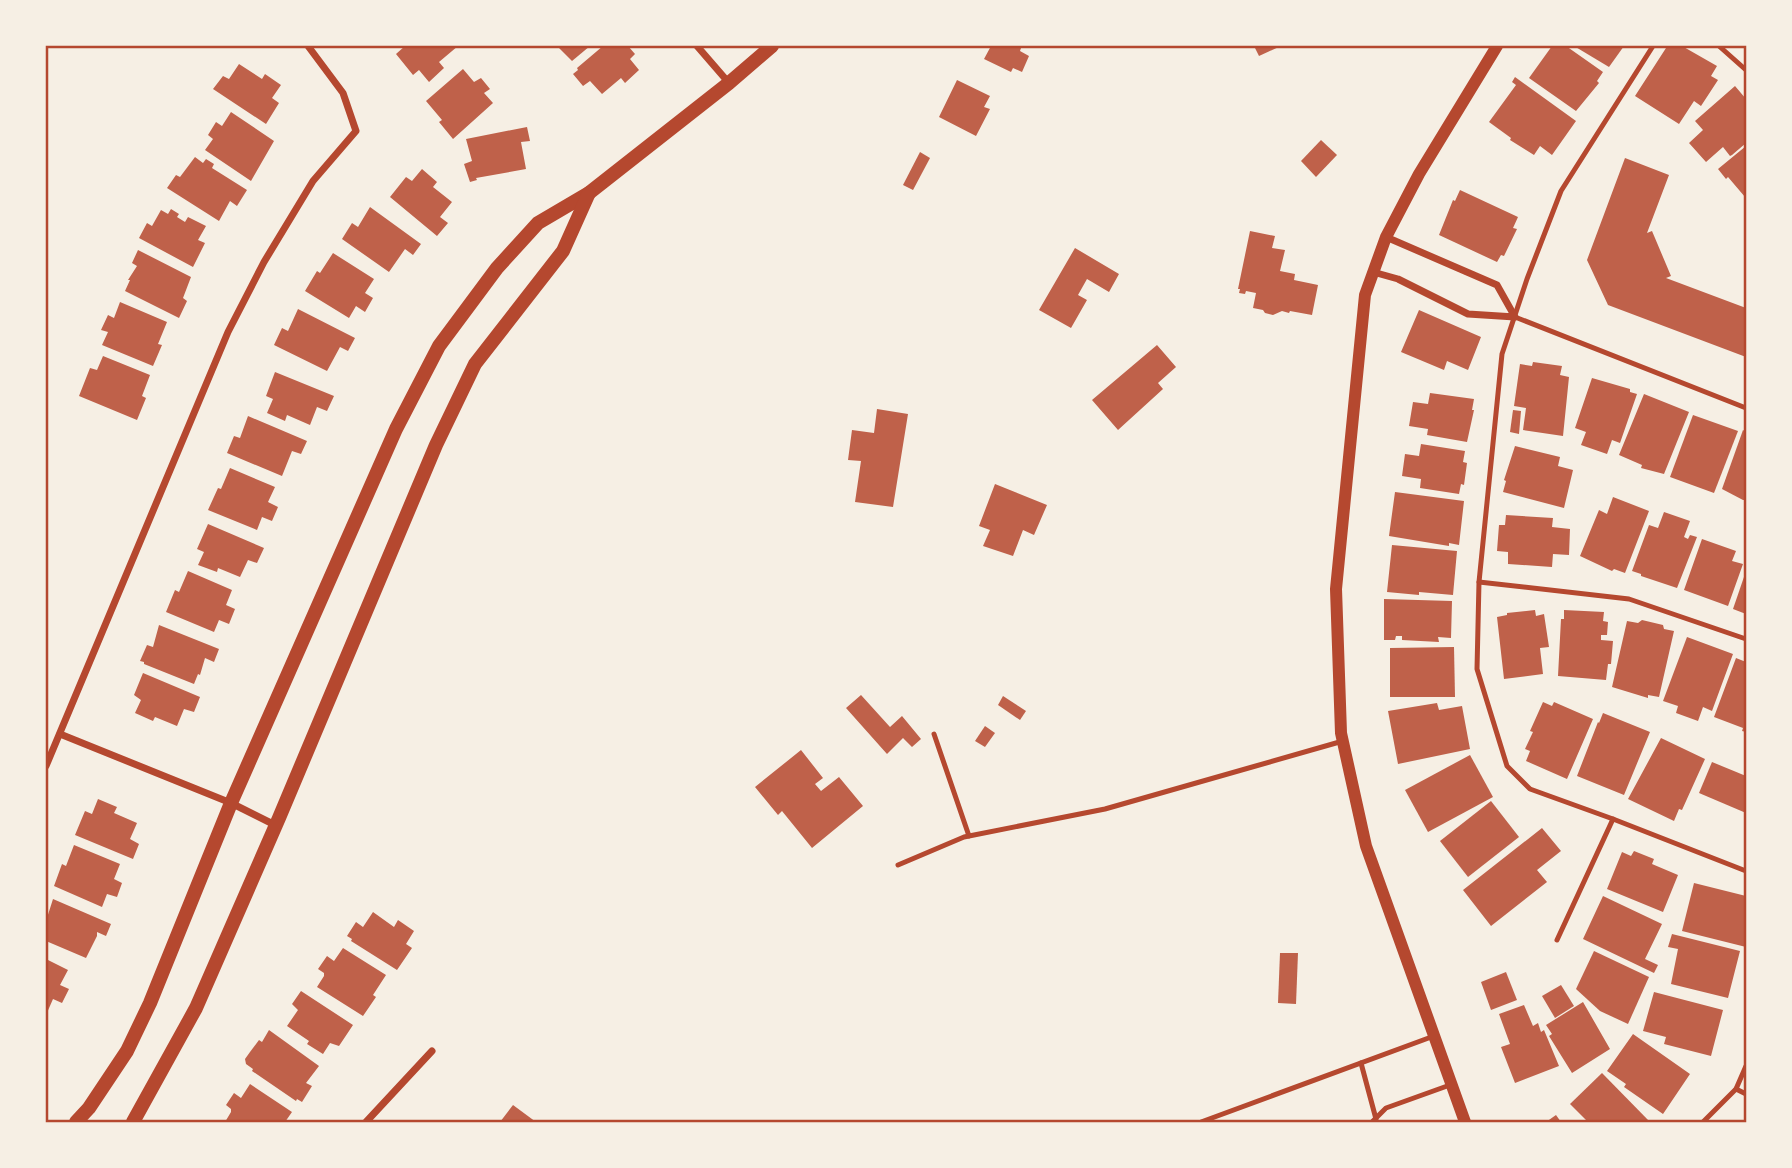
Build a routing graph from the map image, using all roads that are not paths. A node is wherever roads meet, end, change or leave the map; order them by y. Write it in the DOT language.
graph roads {
  1 [pos="308,46"];
  2 [pos="697,46"];
  3 [pos="772,46"];
  4 [pos="1497,46"];
  5 [pos="1653,46"];
  6 [pos="1719,46"];
  7 [pos="1746,70"];
  8 [pos="729,83"];
  9 [pos="590,192"];
  10 [pos="1386,237"];
  11 [pos="1373,272"];
  12 [pos="1515,317"];
  13 [pos="1746,408"];
  14 [pos="1479,582"];
  15 [pos="1746,639"];
  16 [pos="60,734"];
  17 [pos="934,734"];
  18 [pos="1343,741"];
  19 [pos="46,766"];
  20 [pos="231,803"];
  21 [pos="1613,818"];
  22 [pos="276,825"];
  23 [pos="969,836"];
  24 [pos="898,866"];
  25 [pos="1746,871"];
  26 [pos="1557,940"];
  27 [pos="1434,1036"];
  28 [pos="432,1051"];
  29 [pos="1361,1063"];
  30 [pos="1746,1066"];
  31 [pos="1452,1085"];
  32 [pos="1736,1089"];
  33 [pos="1746,1094"];
  34 [pos="1374,1121"];
  35 [pos="76,1122"];
  36 [pos="133,1122"];
  37 [pos="366,1122"];
  38 [pos="1205,1122"];
  39 [pos="1465,1122"];
  40 [pos="1703,1122"];
  1 -- 16 [label="street"];
  2 -- 8 [label="street"];
  3 -- 8 [label="main road"];
  4 -- 10 [label="street"];
  5 -- 12 [label="lane"];
  6 -- 7 [label="lane"];
  8 -- 9 [label="main road"];
  9 -- 20 [label="main road"];
  9 -- 22 [label="main road"];
  10 -- 11 [label="street"];
  10 -- 12 [label="street"];
  11 -- 12 [label="street"];
  11 -- 18 [label="street"];
  12 -- 13 [label="lane"];
  12 -- 14 [label="lane"];
  14 -- 15 [label="lane"];
  14 -- 21 [label="lane"];
  16 -- 19 [label="street"];
  16 -- 20 [label="street"];
  17 -- 23 [label="lane"];
  18 -- 23 [label="lane"];
  18 -- 27 [label="street"];
  20 -- 22 [label="street"];
  20 -- 35 [label="main road"];
  21 -- 25 [label="lane"];
  21 -- 26 [label="lane"];
  22 -- 36 [label="main road"];
  23 -- 24 [label="lane"];
  27 -- 29 [label="lane"];
  27 -- 31 [label="street"];
  28 -- 37 [label="street"];
  29 -- 34 [label="lane"];
  29 -- 38 [label="lane"];
  30 -- 32 [label="lane"];
  31 -- 34 [label="lane"];
  31 -- 39 [label="street"];
  32 -- 33 [label="lane"];
  32 -- 40 [label="lane"];
}
